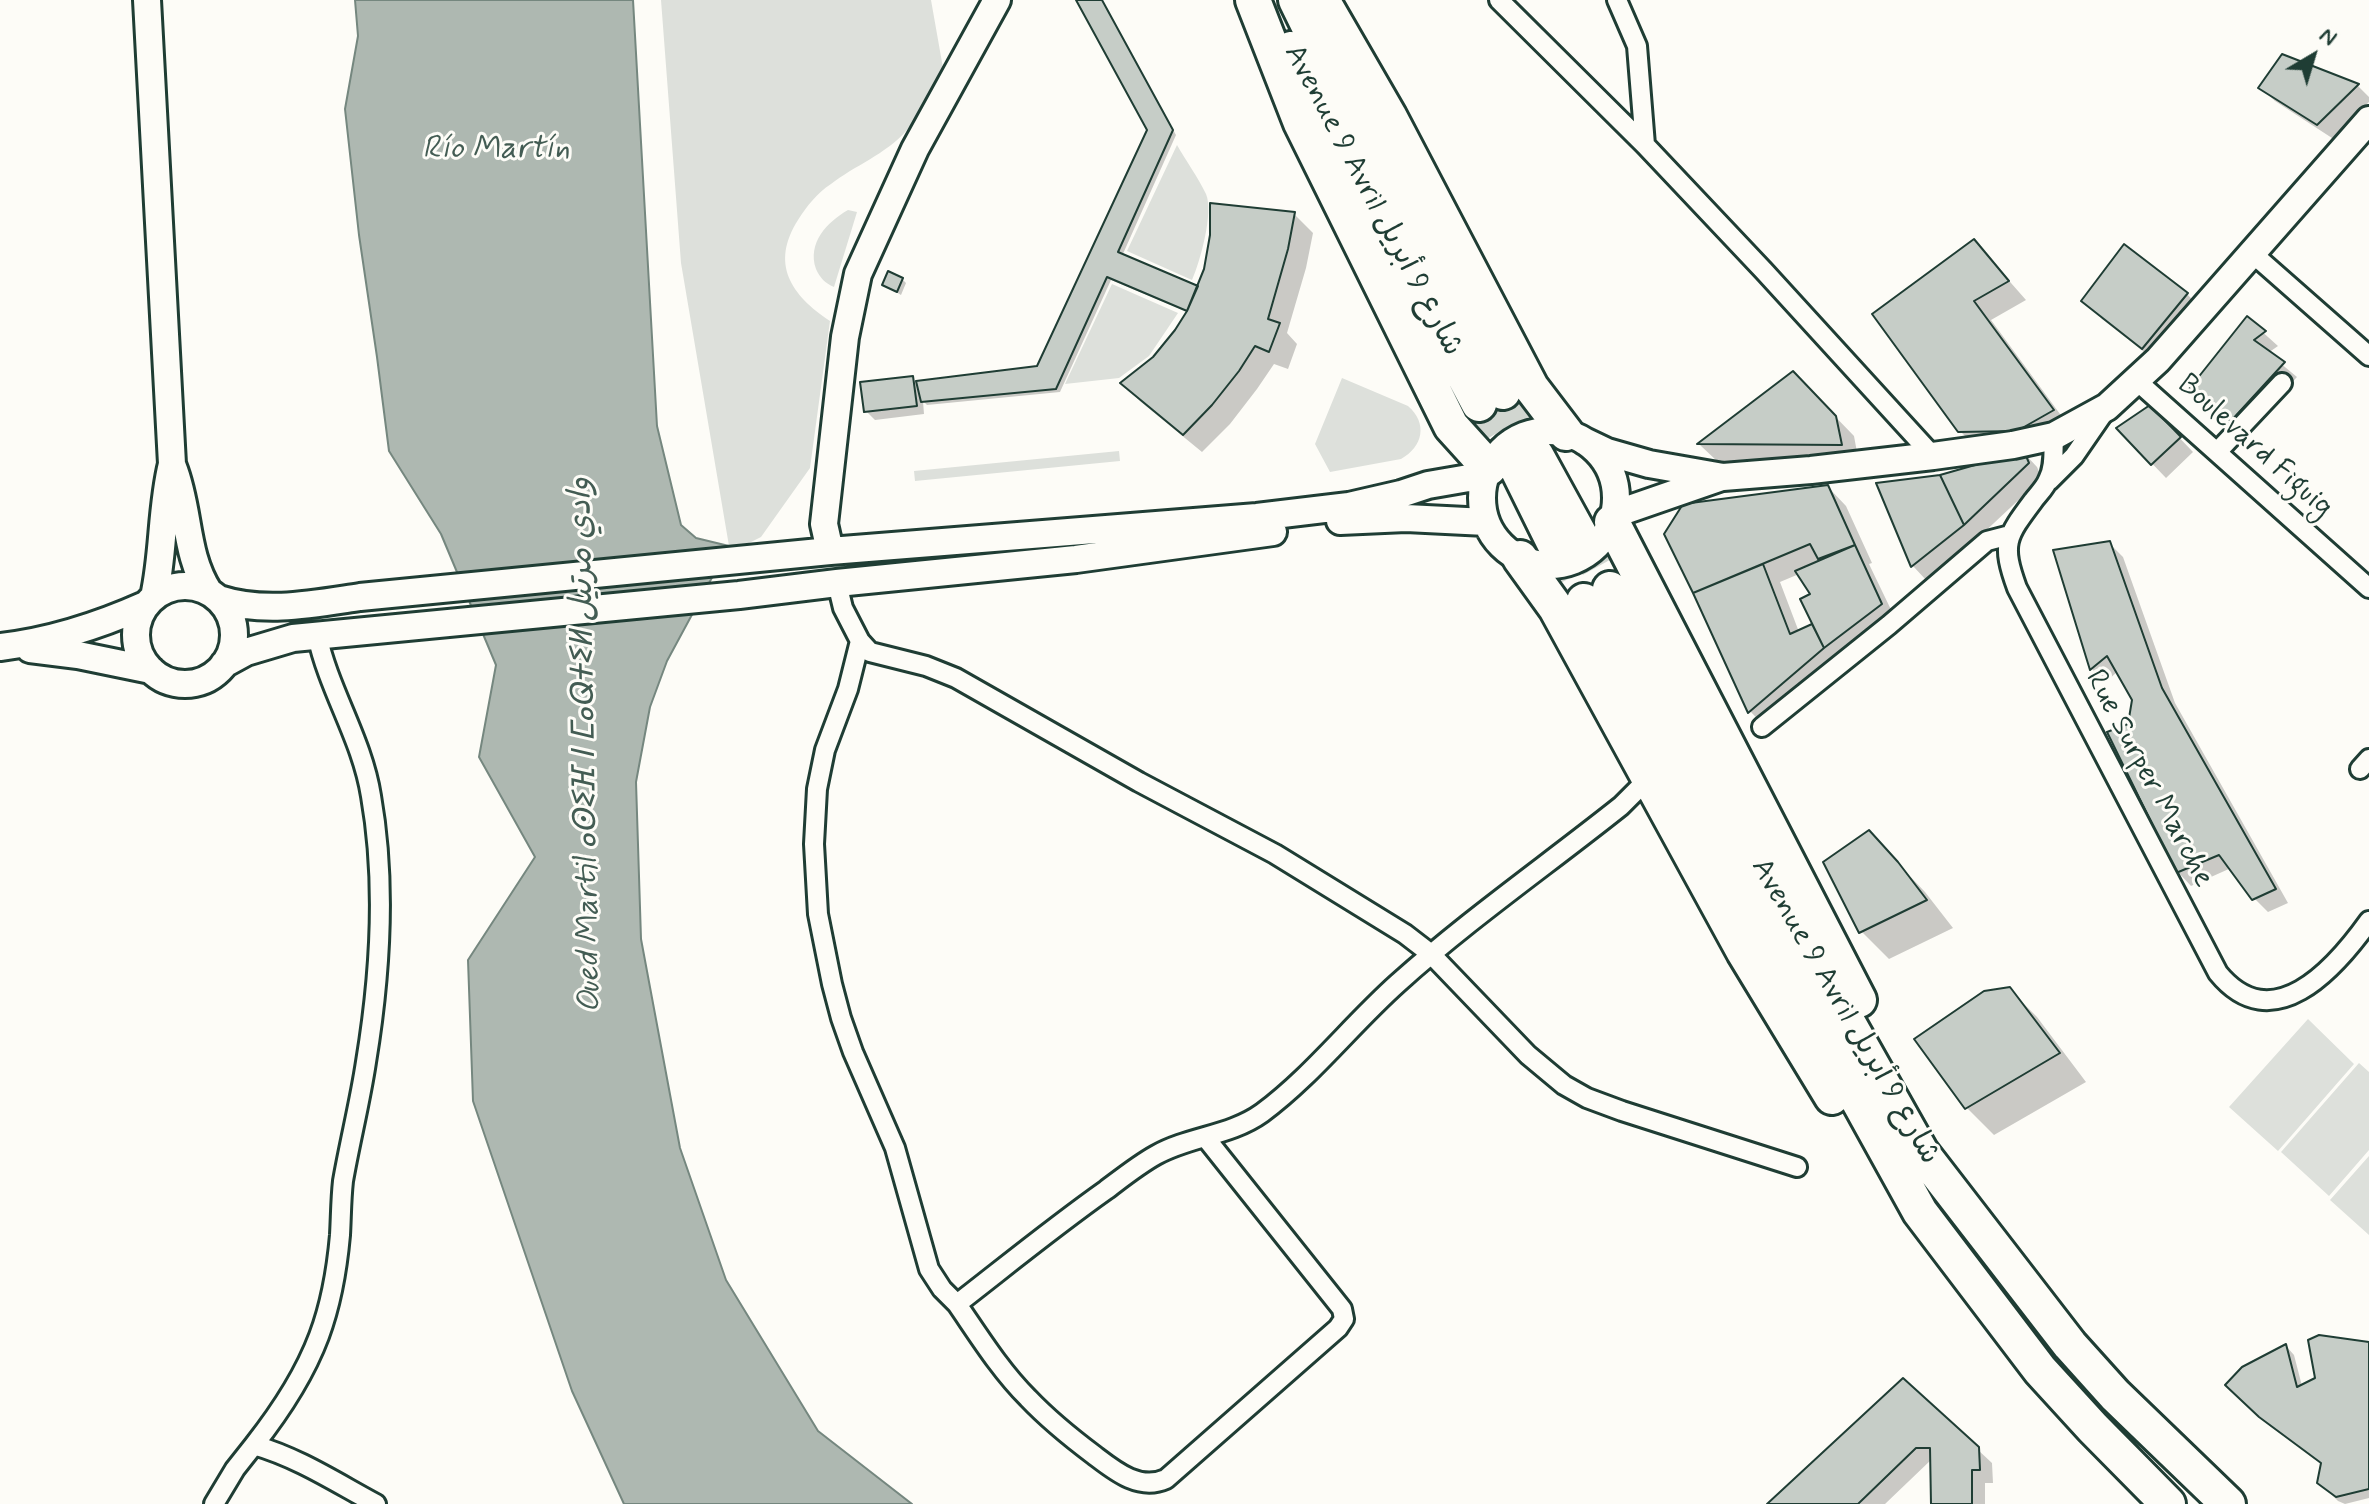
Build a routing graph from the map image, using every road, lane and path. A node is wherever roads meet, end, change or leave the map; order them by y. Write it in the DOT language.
graph roads {
  1 [pos="147,0"];
  2 [pos="997,0"];
  3 [pos="1253,0"];
  4 [pos="1264,0"];
  5 [pos="1296,0"];
  6 [pos="1322,0"];
  7 [pos="1499,0"];
  8 [pos="1617,0"];
  9 [pos="2369,120"];
  10 [pos="1645,145"];
  11 [pos="2252,253"];
  12 [pos="2369,356"];
  13 [pos="2137,381"];
  14 [pos="2282,383"];
  15 [pos="2107,407"];
  16 [pos="2054,436"];
  17 [pos="1575,437"];
  18 [pos="2218,451"];
  19 [pos="1933,456"];
  20 [pos="172,464"];
  21 [pos="1506,465"];
  22 [pos="1723,477"];
  23 [pos="2047,483"];
  24 [pos="1613,518"];
  25 [pos="1486,522"];
  26 [pos="2010,535"];
  27 [pos="1569,542"];
  28 [pos="830,551"];
  29 [pos="1520,558"];
  30 [pos="2367,582"];
  31 [pos="837,583"];
  32 [pos="214,596"];
  33 [pos="150,601"];
  34 [pos="317,635"];
  35 [pos="860,641"];
  36 [pos="2,646"];
  37 [pos="224,664"];
  38 [pos="151,670"];
  39 [pos="1762,727"];
  40 [pos="1649,778"];
  41 [pos="2369,921"];
  42 [pos="1431,954"];
  43 [pos="1205,1137"];
  44 [pos="1797,1167"];
  45 [pos="1920,1212"];
  46 [pos="1971,1217"];
  47 [pos="957,1304"];
  48 [pos="254,1445"];
  49 [pos="214,1504"];
  50 [pos="376,1504"];
  51 [pos="2168,1504"];
  52 [pos="2228,1504"];
  1 -- 20 [label="street"];
  2 -- 28 [label="street"];
  3 -- 21 [label="highway"];
  4 -- 5 [label="highway, Avenue 9 Avril شارع 9 أبريل"];
  6 -- 17 [label="highway"];
  7 -- 10 [label="street"];
  8 -- 10 [label="street"];
  9 -- 11 [label="street"];
  10 -- 19 [label="street"];
  11 -- 12 [label="street"];
  11 -- 13 [label="street"];
  13 -- 15 [label="street"];
  13 -- 18 [label="street, Boulevard Figuig"];
  14 -- 18 [label="street"];
  15 -- 16 [label="street"];
  15 -- 23 [label="street"];
  16 -- 19 [label="street"];
  16 -- 23 [label="street"];
  17 -- 21 [label="street"];
  17 -- 22 [label="street"];
  17 -- 24 [label="street"];
  18 -- 30 [label="street, Boulevard Figuig"];
  19 -- 22 [label="street"];
  20 -- 32 [label="street"];
  20 -- 33 [label="street"];
  21 -- 25 [label="street"];
  21 -- 27 [label="highway"];
  21 -- 28 [label="street"];
  22 -- 24 [label="street"];
  23 -- 26 [label="street"];
  24 -- 29 [label="street"];
  24 -- 46 [label="highway"];
  25 -- 29 [label="street"];
  25 -- 31 [label="street"];
  26 -- 39 [label="street"];
  26 -- 41 [label="street, Rue Surper Marche"];
  28 -- 32 [label="street"];
  29 -- 40 [label="highway"];
  31 -- 34 [label="street"];
  31 -- 35 [label="street"];
  32 -- 33 [label="street"];
  32 -- 37 [label="street"];
  33 -- 36 [label="street"];
  33 -- 38 [label="street"];
  34 -- 37 [label="street"];
  34 -- 48 [label="street"];
  35 -- 42 [label="street"];
  35 -- 47 [label="street"];
  36 -- 38 [label="street"];
  37 -- 38 [label="street"];
  40 -- 42 [label="street"];
  40 -- 45 [label="highway"];
  42 -- 43 [label="street"];
  42 -- 44 [label="street"];
  43 -- 47 [label="street"];
  43 -- 47 [label="street"];
  45 -- 46 [label="highway, Avenue 9 Avril شارع 9 أبريل"];
  45 -- 51 [label="highway, Avenue 9 Avril شارع 9 أبريل"];
  46 -- 52 [label="highway, Avenue 9 Avril شارع 9 أبريل"];
  48 -- 49 [label="street"];
  48 -- 50 [label="street"];
}
